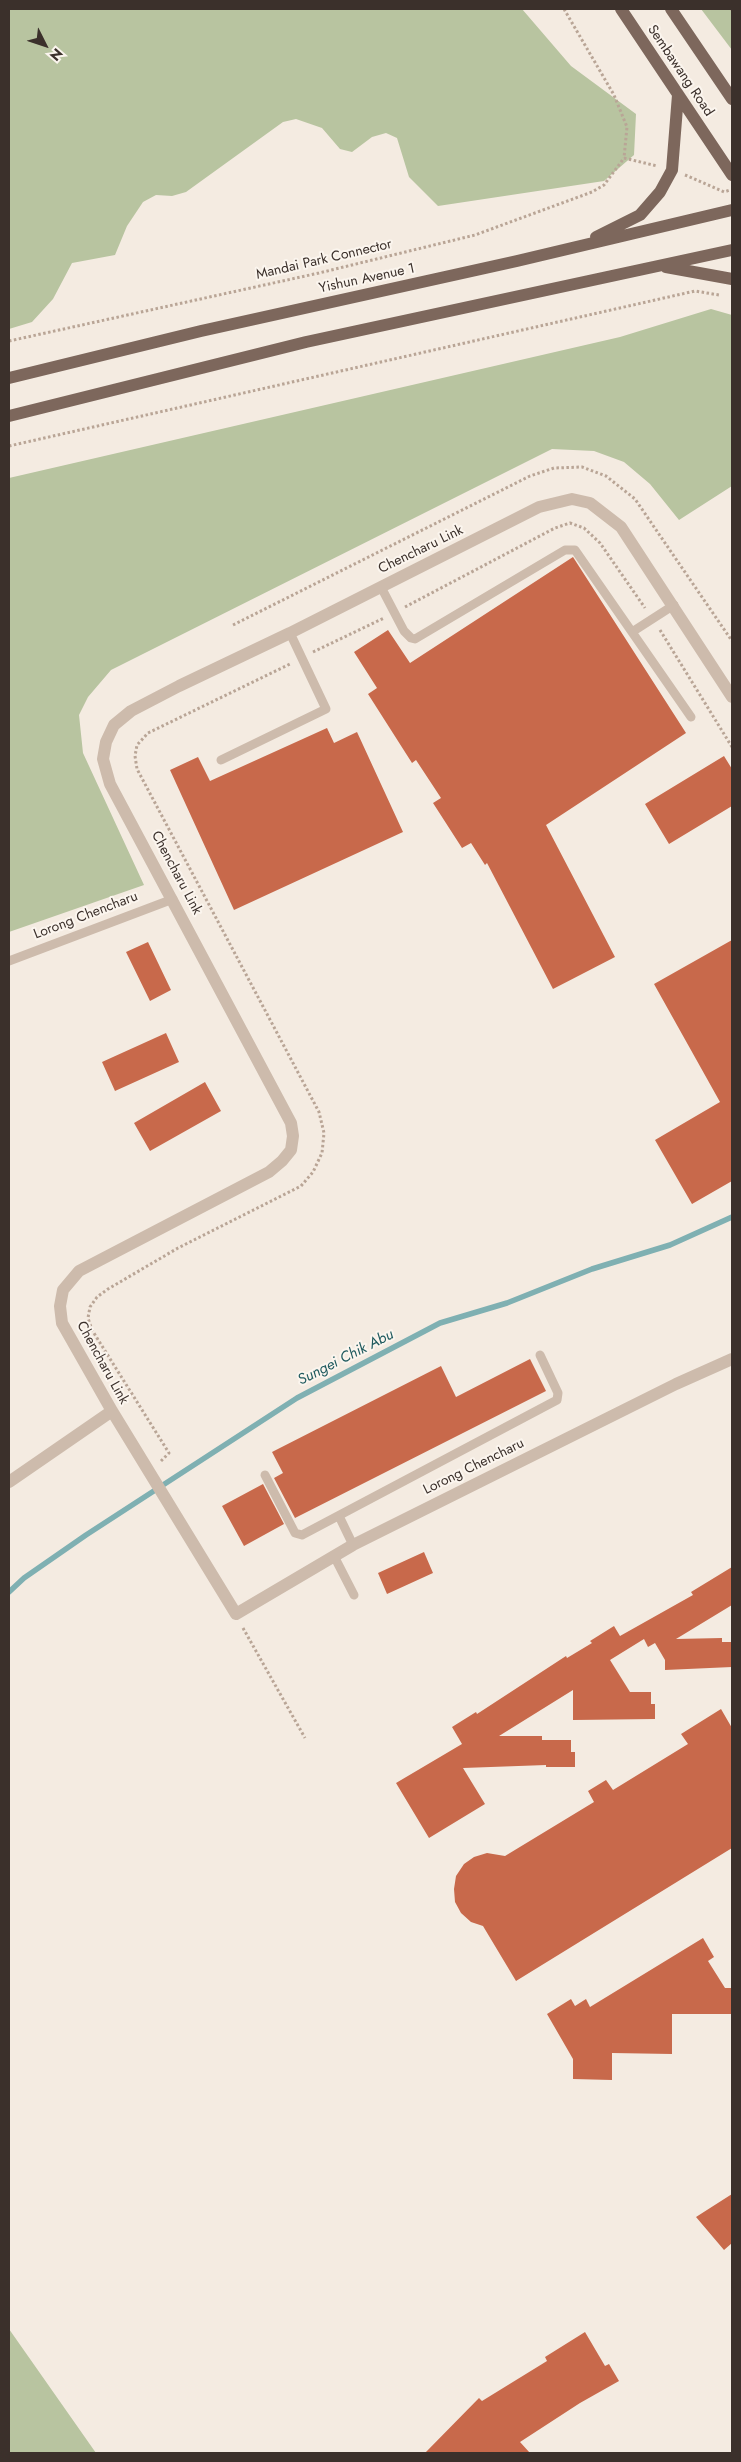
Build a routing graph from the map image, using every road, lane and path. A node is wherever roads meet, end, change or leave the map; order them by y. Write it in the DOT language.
graph roads {
  1 [pos="564,9"];
  2 [pos="621,9"];
  3 [pos="671,9"];
  4 [pos="678,95"];
  5 [pos="732,99"];
  6 [pos="732,175"];
  7 [pos="732,210"];
  8 [pos="576,246"];
  9 [pos="732,250"];
  10 [pos="659,266"];
  11 [pos="732,279"];
  12 [pos="723,295"];
  13 [pos="9,341"];
  14 [pos="9,378"];
  15 [pos="9,416"];
  16 [pos="9,446"];
  17 [pos="380,586"];
  18 [pos="674,605"];
  19 [pos="395,613"];
  20 [pos="653,619"];
  21 [pos="632,632"];
  22 [pos="290,634"];
  23 [pos="306,656"];
  24 [pos="298,660"];
  25 [pos="732,697"];
  26 [pos="691,717"];
  27 [pos="732,747"];
  28 [pos="221,760"];
  29 [pos="173,900"];
  30 [pos="9,961"];
  31 [pos="540,1355"];
  32 [pos="732,1359"];
  33 [pos="112,1411"];
  34 [pos="163,1463"];
  35 [pos="265,1475"];
  36 [pos="9,1482"];
  37 [pos="339,1516"];
  38 [pos="353,1545"];
  39 [pos="334,1556"];
  40 [pos="354,1595"];
  41 [pos="236,1614"];
  42 [pos="305,1738"];
  1 -- 13 [label="path, Mandai Park Connector"];
  2 -- 4 [label="main road, Sembawang Road"];
  3 -- 5 [label="main road, Sembawang Road"];
  4 -- 6 [label="main road, Sembawang Road"];
  4 -- 8 [label="main road"];
  7 -- 8 [label="main road, Yishun Avenue 1"];
  8 -- 14 [label="main road, Yishun Avenue 1"];
  9 -- 10 [label="main road"];
  10 -- 11 [label="main road"];
  10 -- 15 [label="main road"];
  12 -- 16 [label="path"];
  17 -- 18 [label="street, Chencharu Link"];
  17 -- 19 [label="lane"];
  17 -- 22 [label="street, Chencharu Link"];
  18 -- 20 [label="lane"];
  18 -- 25 [label="street, Chencharu Link"];
  19 -- 20 [label="path"];
  19 -- 21 [label="lane"];
  19 -- 23 [label="path"];
  20 -- 21 [label="lane"];
  20 -- 27 [label="path"];
  21 -- 26 [label="lane"];
  22 -- 28 [label="lane"];
  22 -- 29 [label="street, Chencharu Link"];
  24 -- 34 [label="path"];
  29 -- 30 [label="lane, Lorong Chencharu"];
  29 -- 33 [label="street, Chencharu Link"];
  31 -- 37 [label="lane"];
  32 -- 38 [label="street, Lorong Chencharu"];
  33 -- 36 [label="street"];
  33 -- 41 [label="street, Chencharu Link"];
  35 -- 37 [label="lane"];
  37 -- 38 [label="lane"];
  38 -- 39 [label="street, Lorong Chencharu"];
  39 -- 40 [label="lane"];
  39 -- 41 [label="street, Lorong Chencharu"];
  41 -- 42 [label="path"];
}
